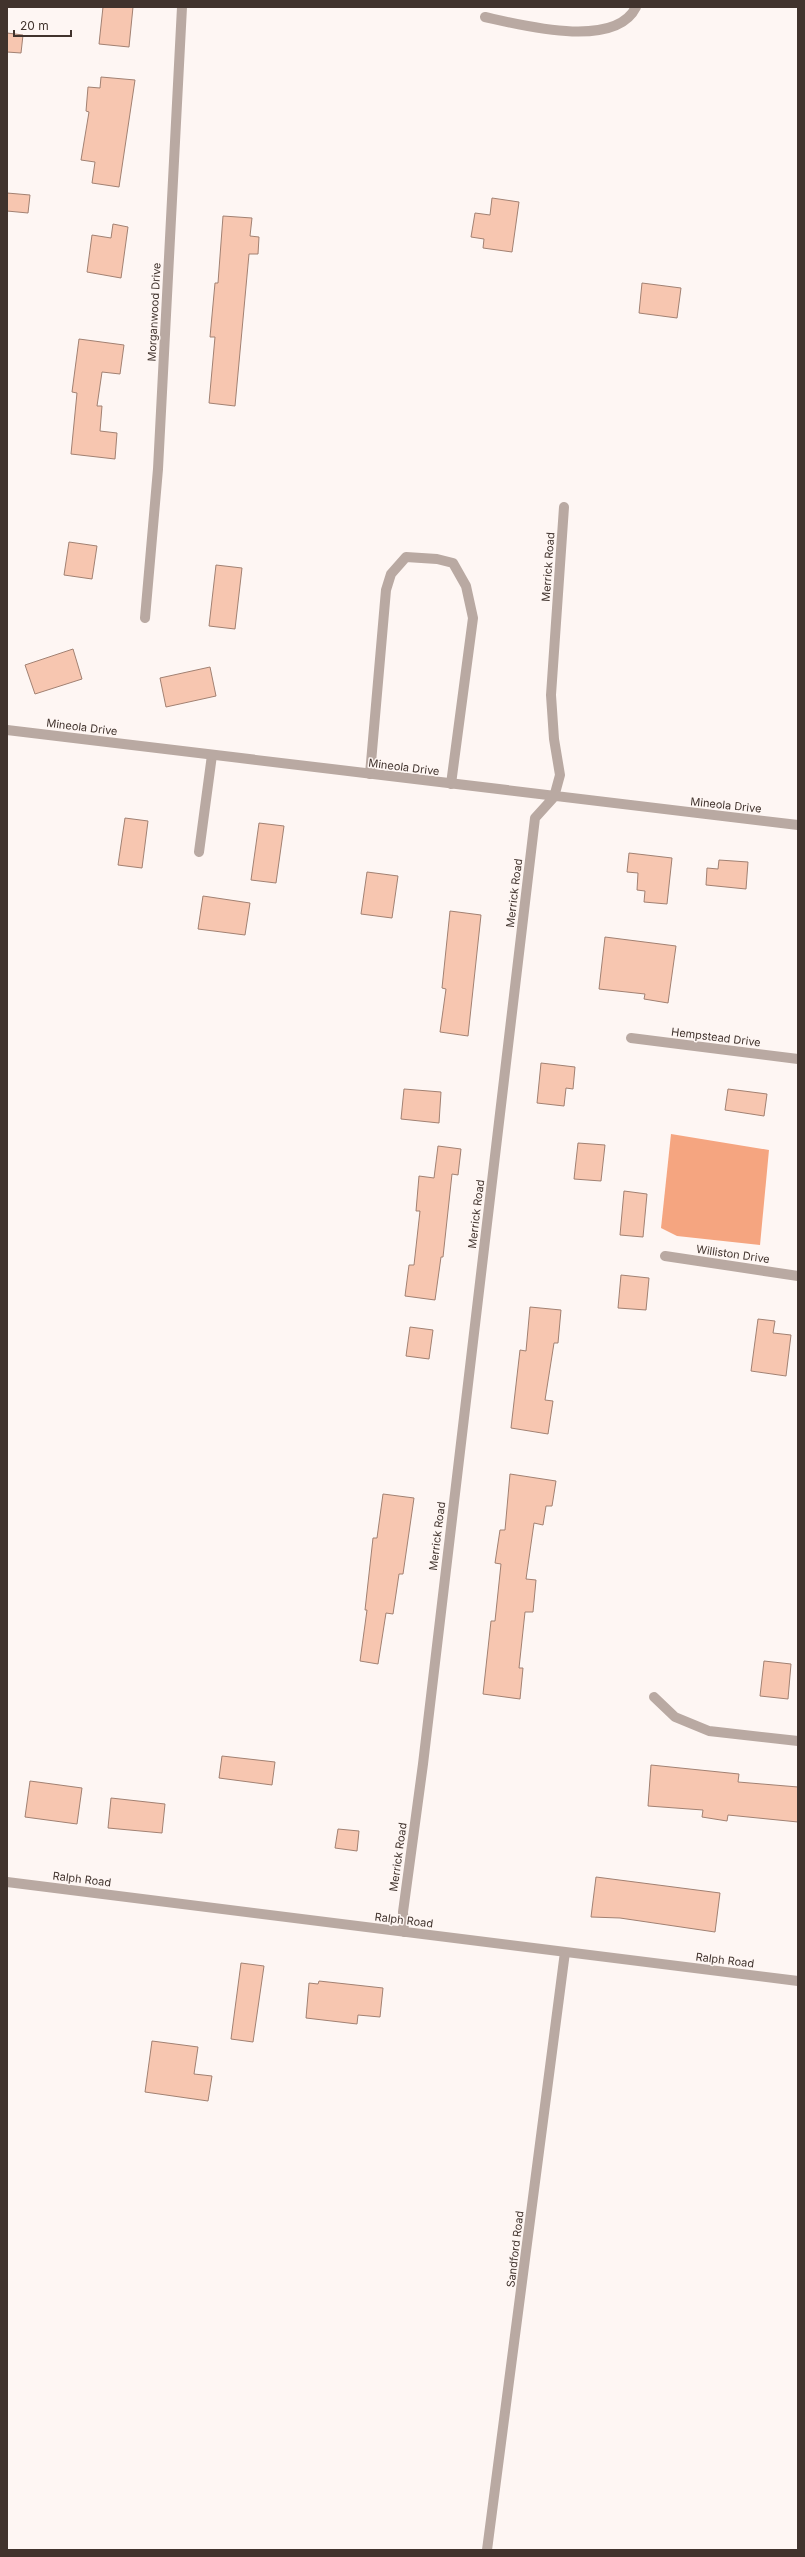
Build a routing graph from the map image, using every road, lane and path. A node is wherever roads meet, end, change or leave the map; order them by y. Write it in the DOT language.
graph roads {
  1 [pos="182,7"];
  2 [pos="636,7"];
  3 [pos="485,17"];
  4 [pos="564,507"];
  5 [pos="145,618"];
  6 [pos="7,730"];
  7 [pos="212,755"];
  8 [pos="370,774"];
  9 [pos="450,784"];
  10 [pos="554,797"];
  11 [pos="798,825"];
  12 [pos="199,852"];
  13 [pos="631,1038"];
  14 [pos="798,1059"];
  15 [pos="665,1256"];
  16 [pos="798,1276"];
  17 [pos="654,1697"];
  18 [pos="798,1741"];
  19 [pos="7,1882"];
  20 [pos="404,1932"];
  21 [pos="565,1952"];
  22 [pos="798,1981"];
  23 [pos="488,2550"];
  1 -- 5 [label="street, Morganwood Drive"];
  2 -- 3 [label="street"];
  4 -- 10 [label="street, Merrick Road"];
  6 -- 7 [label="street, Mineola Drive"];
  7 -- 8 [label="street, Mineola Drive"];
  7 -- 12 [label="street"];
  8 -- 9 [label="street, Mineola Drive"];
  8 -- 9 [label="street"];
  9 -- 10 [label="street, Mineola Drive"];
  10 -- 11 [label="street, Mineola Drive"];
  10 -- 20 [label="street, Merrick Road"];
  13 -- 14 [label="street, Hempstead Drive"];
  15 -- 16 [label="street, Williston Drive"];
  17 -- 18 [label="street"];
  19 -- 20 [label="street, Ralph Road"];
  20 -- 21 [label="street, Ralph Road"];
  21 -- 22 [label="street, Ralph Road"];
  21 -- 23 [label="street, Sandford Road"];
}
